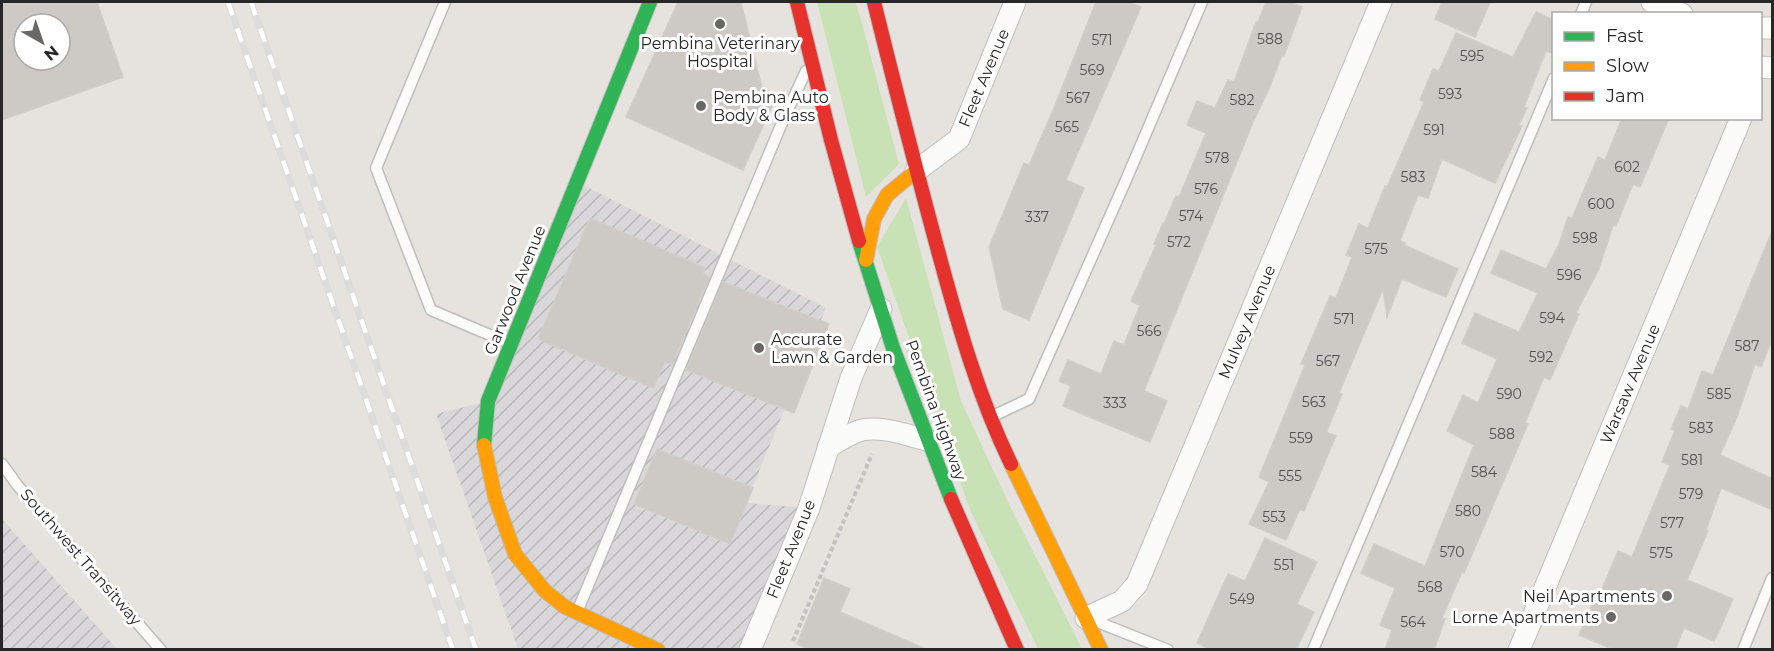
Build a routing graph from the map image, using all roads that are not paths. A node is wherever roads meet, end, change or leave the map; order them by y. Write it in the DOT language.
graph roads {
  1 [pos="445,2"];
  2 [pos="650,2"];
  3 [pos="798,2"];
  4 [pos="874,2"];
  5 [pos="1016,2"];
  6 [pos="1202,2"];
  7 [pos="1381,2"];
  8 [pos="1652,2"];
  9 [pos="1677,12"];
  10 [pos="811,59"];
  11 [pos="1552,83"];
  12 [pos="1740,120"];
  13 [pos="916,171"];
  14 [pos="866,261"];
  15 [pos="881,309"];
  16 [pos="511,344"];
  17 [pos="990,417"];
  18 [pos="927,440"];
  19 [pos="828,447"];
  20 [pos="2,464"];
  21 [pos="1773,578"];
  22 [pos="577,613"];
  23 [pos="1086,618"];
  24 [pos="161,650"];
  25 [pos="658,650"];
  26 [pos="750,650"];
  27 [pos="1017,650"];
  28 [pos="1101,650"];
  29 [pos="1168,650"];
  30 [pos="1313,650"];
  31 [pos="1519,650"];
  32 [pos="1743,650"];
  1 -- 16 [label="lane"];
  2 -- 16 [label="main road, Garwood Avenue"];
  3 -- 10 [label="main road, Pembina Highway"];
  4 -- 13 [label="main road"];
  5 -- 13 [label="street, Fleet Avenue"];
  6 -- 17 [label="lane"];
  7 -- 23 [label="street, Mulvey Avenue"];
  8 -- 9 [label="street"];
  10 -- 14 [label="main road, Pembina Highway"];
  10 -- 22 [label="lane"];
  11 -- 30 [label="lane"];
  12 -- 31 [label="street, Warsaw Avenue"];
  13 -- 14 [label="main road"];
  13 -- 17 [label="main road"];
  14 -- 15 [label="main road, Pembina Highway"];
  15 -- 18 [label="main road, Pembina Highway"];
  15 -- 19 [label="street, Fleet Avenue"];
  16 -- 22 [label="main road, Garwood Avenue"];
  17 -- 23 [label="main road"];
  18 -- 19 [label="street"];
  18 -- 27 [label="main road, Pembina Highway"];
  19 -- 26 [label="street, Fleet Avenue"];
  20 -- 24 [label="lane, Southwest Transitway"];
  21 -- 32 [label="lane"];
  22 -- 25 [label="main road, Garwood Avenue"];
  23 -- 28 [label="main road"];
  23 -- 29 [label="lane"];
}
